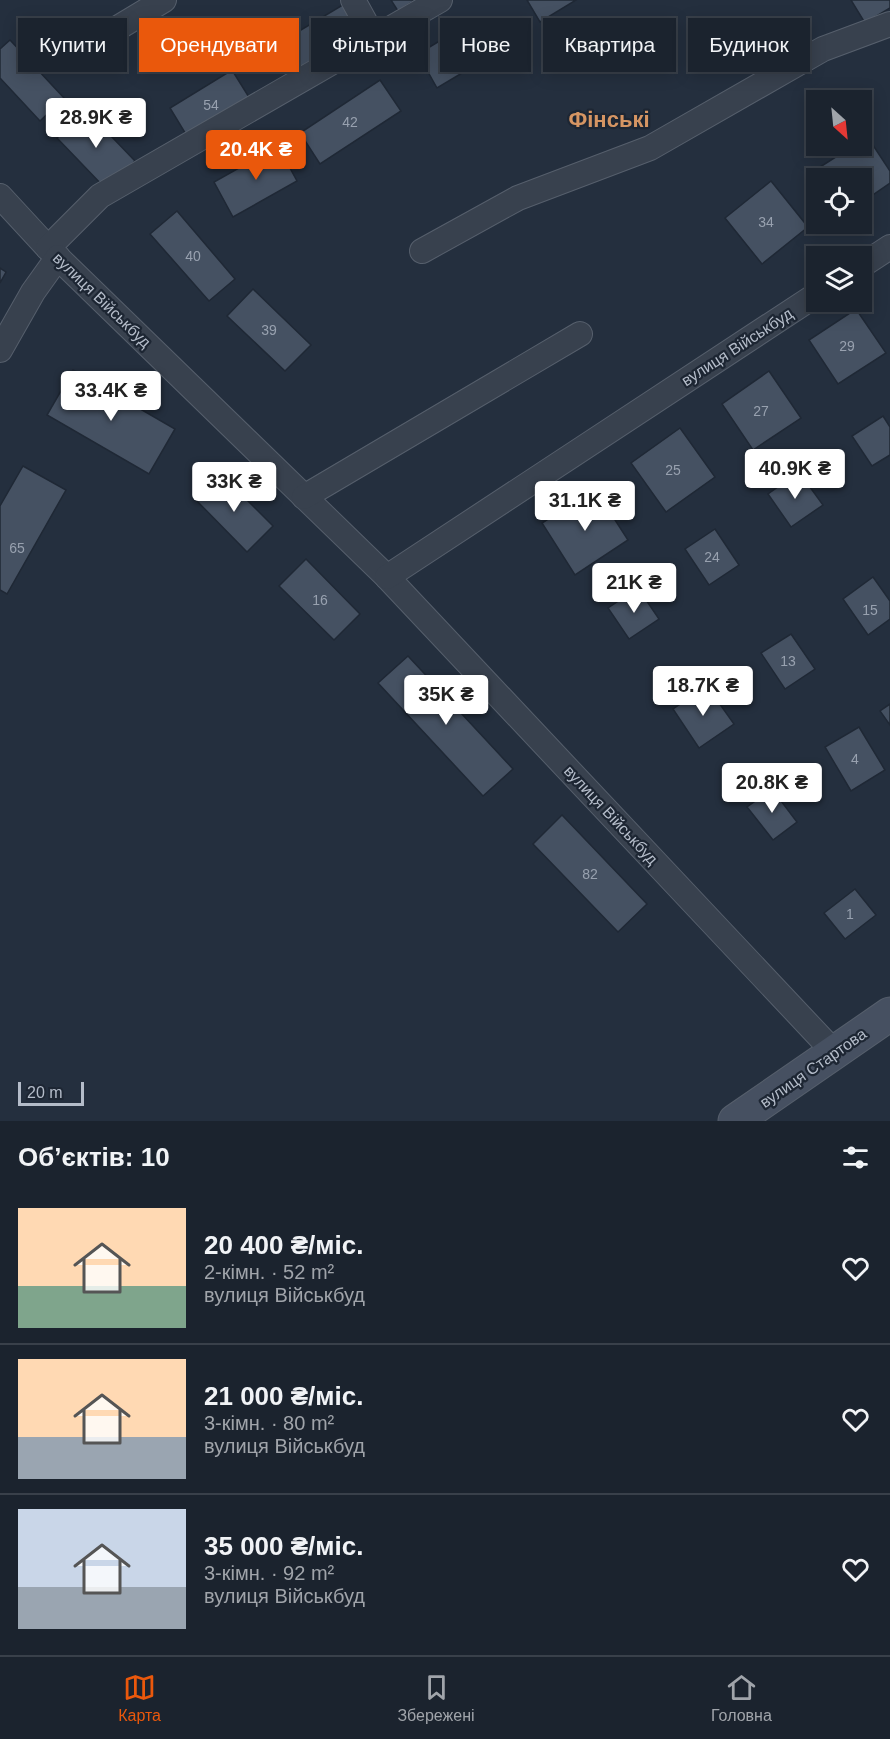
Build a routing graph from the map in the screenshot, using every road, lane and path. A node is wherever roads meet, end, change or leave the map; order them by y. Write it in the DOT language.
graph roads {
  1 [pos="164,0"];
  2 [pos="353,0"];
  3 [pos="440,0"];
  4 [pos="363,18"];
  5 [pos="409,18"];
  6 [pos="127,23"];
  7 [pos="890,24"];
  8 [pos="315,72"];
  9 [pos="0,196"];
  10 [pos="890,247"];
  11 [pos="422,251"];
  12 [pos="53,253"];
  13 [pos="872,259"];
  14 [pos="806,302"];
  15 [pos="580,333"];
  16 [pos="0,350"];
  17 [pos="304,497"];
  18 [pos="387,577"];
  19 [pos="890,1014"];
  20 [pos="834,1052"];
  21 [pos="735,1121"];
  1 -- 6 [label="street"];
  2 -- 4 [label="street"];
  3 -- 5 [label="street, вулиця Військбуд"];
  7 -- 11 [label="street"];
  8 -- 12 [label="street, вулиця Військбуд"];
  9 -- 12 [label="street, вулиця Військбуд"];
  10 -- 13 [label="street"];
  12 -- 16 [label="street"];
  12 -- 17 [label="street, вулиця Військбуд"];
  14 -- 18 [label="street, вулиця Військбуд"];
  15 -- 17 [label="street"];
  17 -- 18 [label="street, вулиця Військбуд"];
  18 -- 20 [label="street, вулиця Військбуд"];
  19 -- 20 [label="main road, вулиця Стартова"];
  20 -- 21 [label="main road, вулиця Стартова"];
}
